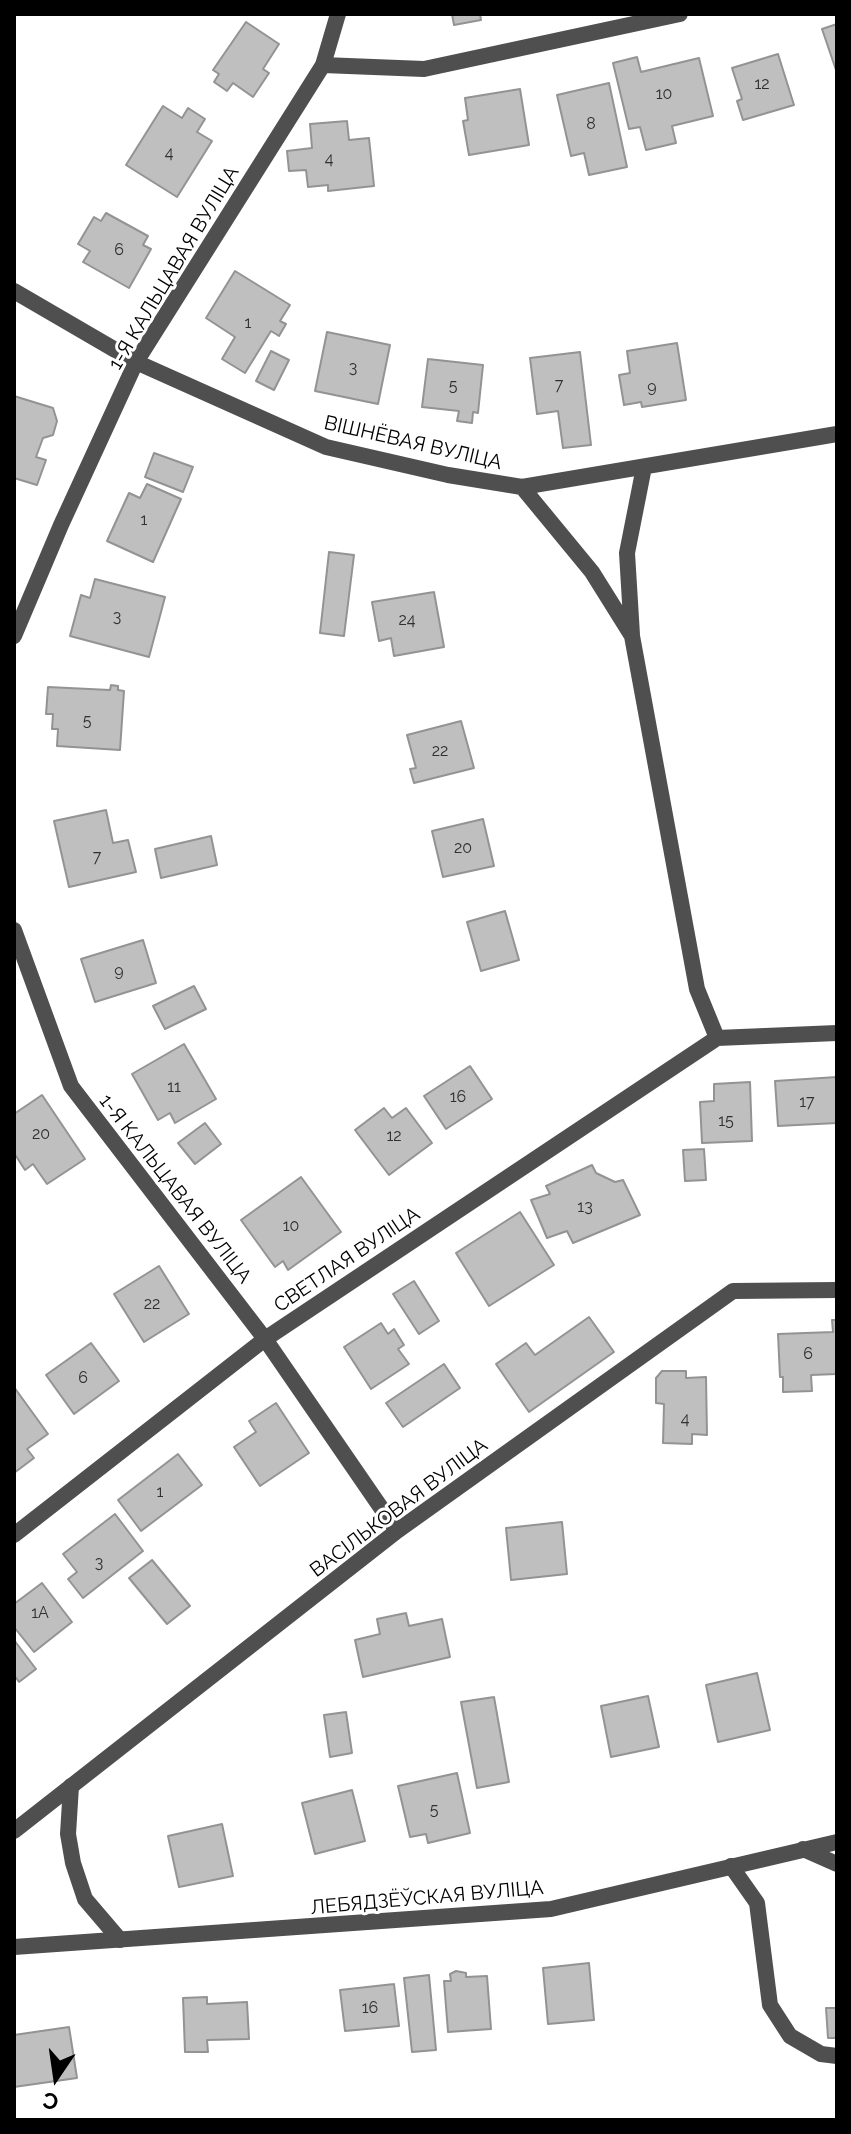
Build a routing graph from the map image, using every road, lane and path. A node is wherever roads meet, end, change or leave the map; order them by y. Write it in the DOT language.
graph roads {
  1 [pos="338,14"];
  2 [pos="680,14"];
  3 [pos="323,65"];
  4 [pos="14,291"];
  5 [pos="136,362"];
  6 [pos="837,434"];
  7 [pos="644,467"];
  8 [pos="522,487"];
  9 [pos="14,636"];
  10 [pos="632,636"];
  11 [pos="14,930"];
  12 [pos="837,1033"];
  13 [pos="717,1038"];
  14 [pos="837,1290"];
  15 [pos="265,1339"];
  16 [pos="397,1531"];
  17 [pos="14,1535"];
  18 [pos="71,1786"];
  19 [pos="14,1831"];
  20 [pos="837,1842"];
  21 [pos="803,1849"];
  22 [pos="837,1864"];
  23 [pos="731,1866"];
  24 [pos="120,1940"];
  25 [pos="14,1947"];
  26 [pos="837,2056"];
  1 -- 3 [label="street, 1-Я КАЛЬЦАВАЯ ВУЛІЦА"];
  2 -- 3 [label="street"];
  3 -- 5 [label="street, 1-Я КАЛЬЦАВАЯ ВУЛІЦА"];
  4 -- 5 [label="street, ВІШНЁВАЯ ВУЛІЦА"];
  5 -- 8 [label="street, ВІШНЁВАЯ ВУЛІЦА"];
  5 -- 9 [label="street, 1-Я КАЛЬЦАВАЯ ВУЛІЦА"];
  6 -- 7 [label="street, ВІШНЁВАЯ ВУЛІЦА"];
  7 -- 8 [label="street, ВІШНЁВАЯ ВУЛІЦА"];
  7 -- 10 [label="street"];
  8 -- 10 [label="street"];
  10 -- 13 [label="street"];
  11 -- 15 [label="street, 1-Я КАЛЬЦАВАЯ ВУЛІЦА"];
  12 -- 13 [label="street"];
  13 -- 15 [label="street, СВЕТЛАЯ ВУЛІЦА"];
  14 -- 16 [label="street, ВАСІЛЬКОВАЯ ВУЛІЦА"];
  15 -- 16 [label="street, 1-Я КАЛЬЦАВАЯ ВУЛІЦА"];
  15 -- 17 [label="street, СВЕТЛАЯ ВУЛІЦА"];
  16 -- 18 [label="street, ВАСІЛЬКОВАЯ ВУЛІЦА"];
  18 -- 19 [label="street, ВАСІЛЬКОВАЯ ВУЛІЦА"];
  18 -- 24 [label="street"];
  20 -- 21 [label="street, ЛЕБЯДЗЁЎСКАЯ ВУЛІЦА"];
  21 -- 22 [label="street"];
  21 -- 23 [label="street, ЛЕБЯДЗЁЎСКАЯ ВУЛІЦА"];
  23 -- 24 [label="street, ЛЕБЯДЗЁЎСКАЯ ВУЛІЦА"];
  23 -- 26 [label="street"];
  24 -- 25 [label="street, ЛЕБЯДЗЁЎСКАЯ ВУЛІЦА"];
}
